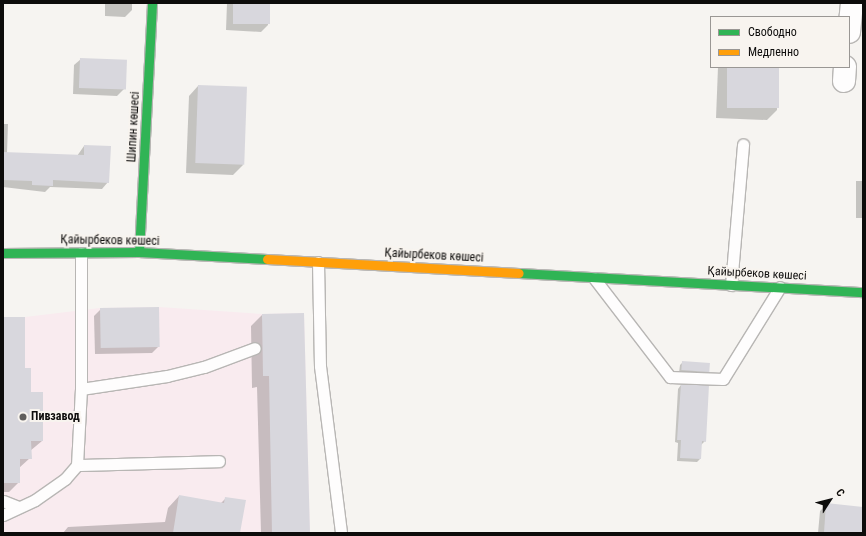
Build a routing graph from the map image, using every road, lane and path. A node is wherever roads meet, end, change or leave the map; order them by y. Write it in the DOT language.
graph roads {
  1 [pos="152,3"];
  2 [pos="743,145"];
  3 [pos="139,252"];
  4 [pos="3,253"];
  5 [pos="81,253"];
  6 [pos="318,262"];
  7 [pos="594,277"];
  8 [pos="731,285"];
  9 [pos="780,287"];
  10 [pos="863,292"];
  11 [pos="255,348"];
  12 [pos="81,389"];
  13 [pos="219,461"];
  14 [pos="77,465"];
  15 [pos="3,501"];
  16 [pos="19,508"];
  17 [pos="3,515"];
  18 [pos="341,533"];
  1 -- 3 [label="main road, Шипин көшесі"];
  2 -- 8 [label="lane"];
  3 -- 5 [label="main road, Қайырбеков көшесі"];
  3 -- 6 [label="main road, Қайырбеков көшесі"];
  4 -- 5 [label="main road, Қайырбеков көшесі"];
  5 -- 12 [label="lane"];
  6 -- 7 [label="main road, Қайырбеков көшесі"];
  6 -- 18 [label="lane"];
  7 -- 8 [label="main road, Қайырбеков көшесі"];
  7 -- 9 [label="lane"];
  8 -- 9 [label="main road, Қайырбеков көшесі"];
  9 -- 10 [label="main road, Қайырбеков көшесі"];
  11 -- 12 [label="lane"];
  12 -- 14 [label="lane"];
  13 -- 14 [label="lane"];
  14 -- 16 [label="lane"];
  15 -- 16 [label="lane"];
  16 -- 17 [label="lane"];
}
